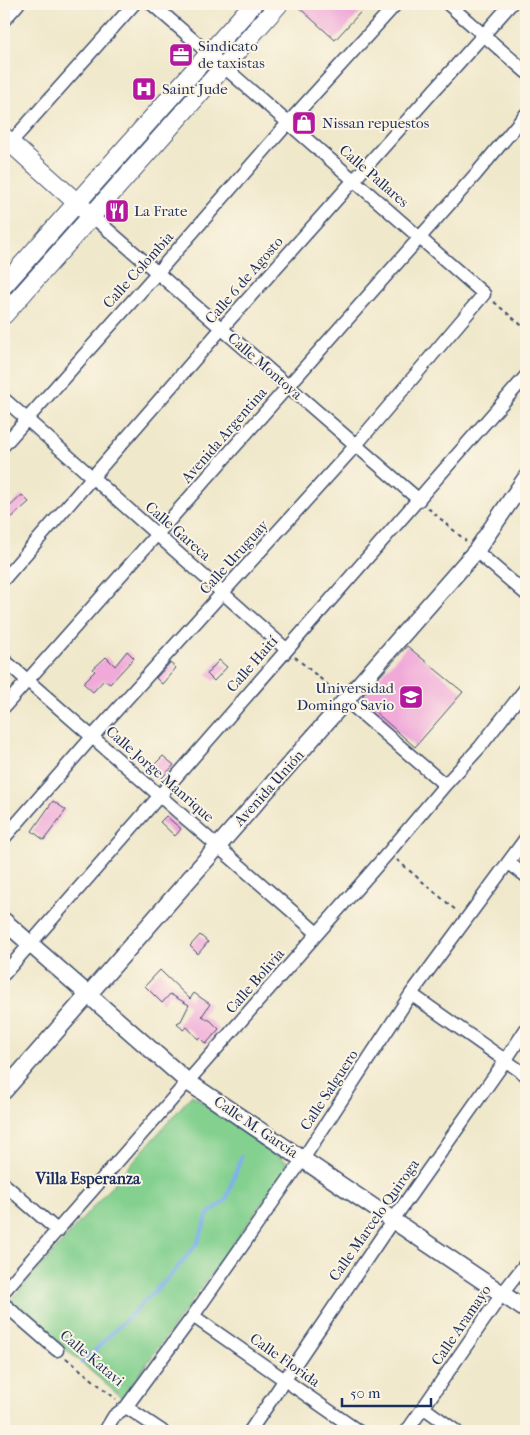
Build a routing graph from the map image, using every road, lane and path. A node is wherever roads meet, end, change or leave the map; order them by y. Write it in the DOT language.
graph roads {
  1 [pos="18,4"];
  2 [pos="134,4"];
  3 [pos="152,4"];
  4 [pos="252,4"];
  5 [pos="279,4"];
  6 [pos="396,4"];
  7 [pos="448,4"];
  8 [pos="511,4"];
  9 [pos="4,20"];
  10 [pos="484,35"];
  11 [pos="210,54"];
  12 [pos="224,67"];
  13 [pos="526,72"];
  14 [pos="526,114"];
  15 [pos="288,123"];
  16 [pos="6,144"];
  17 [pos="354,180"];
  18 [pos="77,203"];
  19 [pos="92,216"];
  20 [pos="419,237"];
  21 [pos="158,272"];
  22 [pos="4,285"];
  23 [pos="484,294"];
  24 [pos="4,314"];
  25 [pos="222,328"];
  26 [pos="526,329"];
  27 [pos="526,376"];
  28 [pos="289,386"];
  29 [pos="4,400"];
  30 [pos="26,419"];
  31 [pos="4,445"];
  32 [pos="356,445"];
  33 [pos="92,478"];
  34 [pos="526,478"];
  35 [pos="418,500"];
  36 [pos="158,535"];
  37 [pos="476,551"];
  38 [pos="4,579"];
  39 [pos="223,593"];
  40 [pos="526,594"];
  41 [pos="286,649"];
  42 [pos="4,660"];
  43 [pos="27,680"];
  44 [pos="526,688"];
  45 [pos="346,701"];
  46 [pos="4,707"];
  47 [pos="93,736"];
  48 [pos="444,785"];
  49 [pos="159,795"];
  50 [pos="4,838"];
  51 [pos="526,838"];
  52 [pos="218,846"];
  53 [pos="388,853"];
  54 [pos="509,863"];
  55 [pos="526,876"];
  56 [pos="465,918"];
  57 [pos="4,920"];
  58 [pos="318,933"];
  59 [pos="30,943"];
  60 [pos="4,974"];
  61 [pos="88,994"];
  62 [pos="410,994"];
  63 [pos="526,1029"];
  64 [pos="506,1061"];
  65 [pos="526,1075"];
  66 [pos="188,1082"];
  67 [pos="4,1092"];
  68 [pos="303,1159"];
  69 [pos="4,1184"];
  70 [pos="393,1220"];
  71 [pos="58,1231"];
  72 [pos="526,1263"];
  73 [pos="4,1291"];
  74 [pos="502,1294"];
  75 [pos="4,1304"];
  76 [pos="526,1310"];
  77 [pos="193,1316"];
  78 [pos="57,1350"];
  79 [pos="285,1380"];
  80 [pos="126,1407"];
  81 [pos="424,1408"];
  82 [pos="105,1431"];
  83 [pos="162,1431"];
  84 [pos="250,1431"];
  85 [pos="358,1431"];
  86 [pos="407,1431"];
  87 [pos="456,1431"];
  1 -- 9 [label="street"];
  2 -- 16 [label="street"];
  3 -- 11 [label="street, Calle Pallares"];
  4 -- 11 [label="main road"];
  5 -- 12 [label="main road"];
  6 -- 15 [label="street, Calle Colombia"];
  7 -- 10 [label="street"];
  8 -- 10 [label="street, Calle 6 de Agosto"];
  10 -- 13 [label="street"];
  10 -- 17 [label="street, Calle 6 de Agosto"];
  11 -- 12 [label="street, Calle Pallares"];
  11 -- 18 [label="main road"];
  12 -- 15 [label="street, Calle Pallares"];
  12 -- 19 [label="main road"];
  14 -- 20 [label="street, Avenida Argentina"];
  15 -- 17 [label="street, Calle Pallares"];
  15 -- 21 [label="street, Calle Colombia"];
  16 -- 18 [label="main road, Calle Montoya"];
  17 -- 20 [label="street, Calle Pallares"];
  17 -- 25 [label="street, Calle 6 de Agosto"];
  18 -- 19 [label="main road, Calle Montoya"];
  18 -- 22 [label="main road"];
  19 -- 21 [label="street, Calle Montoya"];
  19 -- 24 [label="main road"];
  20 -- 23 [label="street, Calle Pallares"];
  20 -- 28 [label="street, Avenida Argentina"];
  21 -- 25 [label="street, Calle Montoya"];
  21 -- 30 [label="street, Calle Colombia"];
  23 -- 26 [label="path"];
  23 -- 32 [label="street, Calle Uruguay"];
  25 -- 28 [label="street, Calle Montoya"];
  25 -- 33 [label="street, Calle 6 de Agosto"];
  27 -- 35 [label="street, Calle Haití"];
  28 -- 32 [label="street, Calle Montoya"];
  28 -- 36 [label="street, Avenida Argentina"];
  29 -- 30 [label="street, Calle Gareca"];
  30 -- 31 [label="street, Calle Colombia"];
  30 -- 33 [label="street, Calle Gareca"];
  32 -- 35 [label="street, Calle Montoya"];
  32 -- 39 [label="street, Calle Uruguay"];
  33 -- 36 [label="street, Calle Gareca"];
  33 -- 38 [label="street, Calle 6 de Agosto"];
  34 -- 37 [label="street, Avenida Unión"];
  35 -- 37 [label="path"];
  35 -- 41 [label="street, Calle Haití"];
  36 -- 39 [label="street, Calle Gareca"];
  36 -- 43 [label="street, Avenida Argentina"];
  37 -- 40 [label="street"];
  37 -- 45 [label="street, Avenida Unión"];
  39 -- 41 [label="street, Calle Gareca"];
  39 -- 47 [label="street, Calle Uruguay"];
  41 -- 45 [label="path"];
  41 -- 49 [label="street, Calle Haití"];
  42 -- 43 [label="street, Calle Jorge Manrique"];
  43 -- 46 [label="street, Avenida Argentina"];
  43 -- 47 [label="street, Calle Jorge Manrique"];
  44 -- 48 [label="street, Calle Bolivia"];
  45 -- 48 [label="street"];
  45 -- 52 [label="street, Avenida Unión"];
  47 -- 49 [label="street, Calle Jorge Manrique"];
  47 -- 50 [label="street, Calle Uruguay"];
  48 -- 53 [label="street, Calle Bolivia"];
  49 -- 52 [label="street, Calle Jorge Manrique"];
  49 -- 59 [label="street, Calle Haití"];
  51 -- 54 [label="street, Calle Salguero"];
  52 -- 58 [label="street, Calle Jorge Manrique"];
  52 -- 61 [label="street, Avenida Unión"];
  53 -- 56 [label="path"];
  53 -- 58 [label="street, Calle Bolivia"];
  54 -- 55 [label="street"];
  54 -- 56 [label="street, Calle Salguero"];
  56 -- 62 [label="street, Calle Salguero"];
  57 -- 59 [label="street, Calle M. García"];
  58 -- 66 [label="street, Calle Bolivia"];
  59 -- 60 [label="street, Calle Haití"];
  59 -- 61 [label="street, Calle M. García"];
  61 -- 66 [label="street, Calle M. García"];
  61 -- 67 [label="street, Avenida Unión"];
  62 -- 64 [label="street"];
  62 -- 68 [label="street, Calle Salguero"];
  63 -- 64 [label="street, Calle Marcelo Quiroga"];
  64 -- 65 [label="street"];
  64 -- 70 [label="street, Calle Marcelo Quiroga"];
  66 -- 68 [label="street, Calle M. García"];
  66 -- 71 [label="street, Calle Bolivia"];
  68 -- 70 [label="street, Calle M. García"];
  68 -- 77 [label="street, Calle Salguero"];
  69 -- 71 [label="street"];
  70 -- 74 [label="street, Calle M. García"];
  70 -- 79 [label="street, Calle Marcelo Quiroga"];
  71 -- 73 [label="street, Calle Bolivia"];
  72 -- 74 [label="street, Calle Aramayo"];
  74 -- 76 [label="street, Calle M. García"];
  74 -- 81 [label="street, Calle Aramayo"];
  75 -- 78 [label="street, Calle Katavi"];
  77 -- 79 [label="street, Calle Florida"];
  77 -- 80 [label="street, Calle Salguero"];
  78 -- 80 [label="path, Calle Katavi"];
  79 -- 84 [label="street, Calle Marcelo Quiroga"];
  79 -- 85 [label="street, Calle Florida"];
  80 -- 82 [label="street, Calle Salguero"];
  80 -- 83 [label="street, Calle Katavi"];
  81 -- 86 [label="street, Calle Aramayo"];
  81 -- 87 [label="street"];
}
